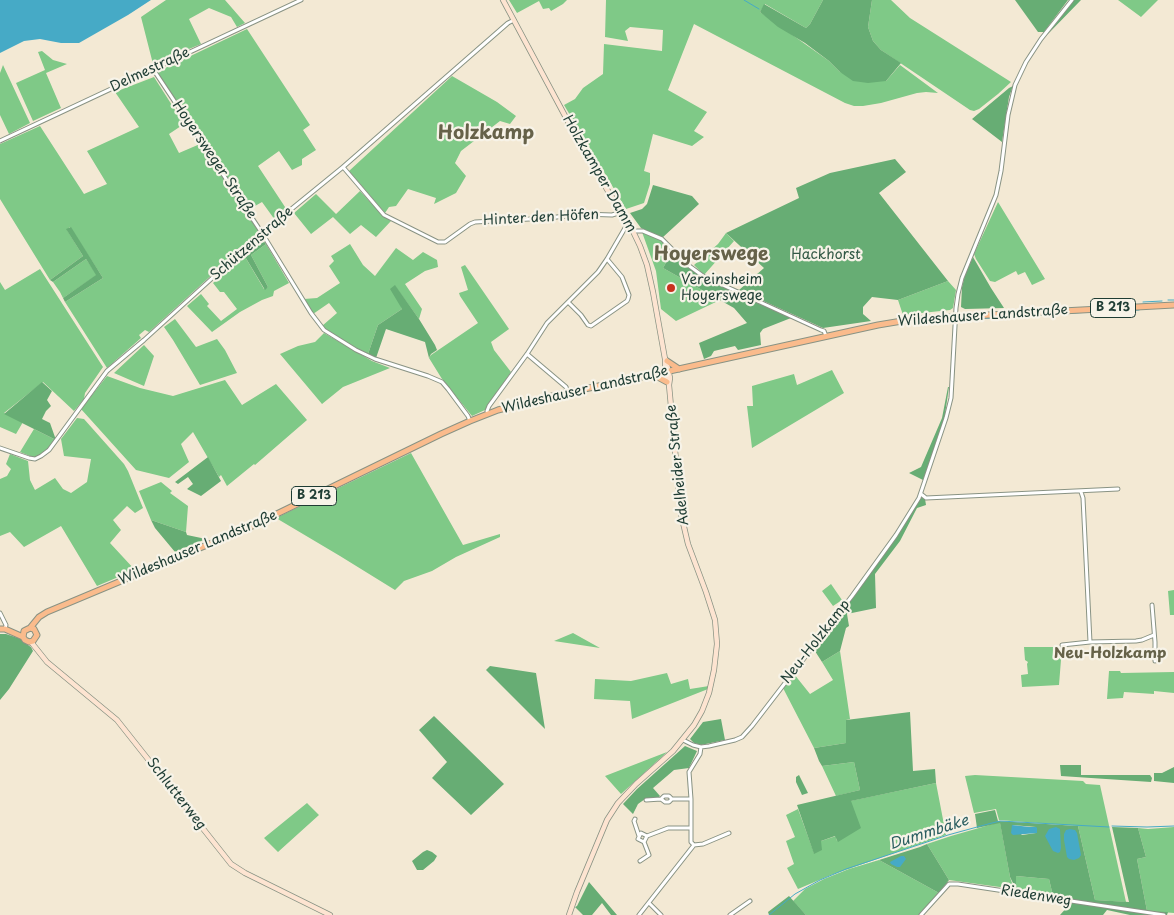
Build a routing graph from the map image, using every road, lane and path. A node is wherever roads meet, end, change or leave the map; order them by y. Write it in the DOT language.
graph roads {
  1 [pos="301,0"];
  2 [pos="503,0"];
  3 [pos="1072,0"];
  4 [pos="514,20"];
  5 [pos="153,69"];
  6 [pos="0,141"];
  7 [pos="344,167"];
  8 [pos="622,212"];
  9 [pos="630,225"];
  10 [pos="633,231"];
  11 [pos="262,234"];
  12 [pos="607,259"];
  13 [pos="568,302"];
  14 [pos="1174,305"];
  15 [pos="956,316"];
  16 [pos="826,337"];
  17 [pos="527,354"];
  18 [pos="666,360"];
  19 [pos="679,369"];
  20 [pos="667,372"];
  21 [pos="654,374"];
  22 [pos="668,384"];
  23 [pos="568,392"];
  24 [pos="488,414"];
  25 [pos="470,421"];
  26 [pos="0,448"];
  27 [pos="1118,489"];
  28 [pos="1081,492"];
  29 [pos="921,493"];
  30 [pos="1152,605"];
  31 [pos="0,613"];
  32 [pos="32,628"];
  33 [pos="2,629"];
  34 [pos="23,635"];
  35 [pos="1154,635"];
  36 [pos="33,640"];
  37 [pos="1090,642"];
  38 [pos="1062,645"];
  39 [pos="1155,660"];
  40 [pos="683,740"];
  41 [pos="702,747"];
  42 [pos="691,799"];
  43 [pos="646,800"];
  44 [pos="635,819"];
  45 [pos="691,828"];
  46 [pos="729,833"];
  47 [pos="639,836"];
  48 [pos="647,836"];
  49 [pos="644,842"];
  50 [pos="694,845"];
  51 [pos="640,861"];
  52 [pos="750,901"];
  53 [pos="648,903"];
  54 [pos="330,915"];
  55 [pos="569,915"];
  56 [pos="639,915"];
  57 [pos="661,915"];
  58 [pos="730,915"];
  59 [pos="921,915"];
  60 [pos="1164,915"];
  1 -- 5 [label="street, Delmestraße"];
  2 -- 4 [label="street, Holzkamper Damm"];
  3 -- 15 [label="street, Neu-Holzkamp"];
  4 -- 7 [label="street, Schützenstraße"];
  4 -- 8 [label="street, Holzkamper Damm"];
  5 -- 6 [label="street, Delmestraße"];
  5 -- 11 [label="street, Hoyersweger Straße"];
  7 -- 8 [label="street, Hinter den Höfen"];
  7 -- 11 [label="street, Schützenstraße"];
  8 -- 9 [label="street, Holzkamper Damm"];
  9 -- 10 [label="street, Holzkamper Damm"];
  9 -- 12 [label="street"];
  10 -- 16 [label="street"];
  10 -- 18 [label="street, Holzkamper Damm"];
  11 -- 25 [label="street, Hoyersweger Straße"];
  11 -- 26 [label="street, Schützenstraße"];
  12 -- 13 [label="street"];
  12 -- 13 [label="street"];
  13 -- 17 [label="street"];
  14 -- 15 [label="main road, Wildeshauser Landstraße / B 213"];
  15 -- 16 [label="main road, Wildeshauser Landstraße / B 213"];
  15 -- 29 [label="street, Neu-Holzkamp"];
  16 -- 19 [label="main road, Wildeshauser Landstraße / B 213"];
  17 -- 23 [label="street"];
  17 -- 24 [label="street"];
  18 -- 19 [label="main road"];
  18 -- 20 [label="street, Holzkamper Damm"];
  19 -- 20 [label="main road, Wildeshauser Landstraße / B 213"];
  20 -- 21 [label="main road, Wildeshauser Landstraße / B 213"];
  20 -- 22 [label="street, Adelheider Straße"];
  21 -- 22 [label="main road"];
  21 -- 23 [label="main road, Wildeshauser Landstraße / B 213"];
  22 -- 40 [label="street, Adelheider Straße"];
  23 -- 24 [label="main road, Wildeshauser Landstraße / B 213"];
  24 -- 25 [label="main road, Wildeshauser Landstraße / B 213"];
  25 -- 32 [label="main road, Wildeshauser Landstraße / B 213"];
  27 -- 28 [label="street"];
  28 -- 29 [label="street"];
  28 -- 37 [label="street"];
  29 -- 41 [label="street, Neu-Holzkamp"];
  30 -- 35 [label="street"];
  31 -- 33 [label="street"];
  32 -- 34 [label="main road"];
  32 -- 36 [label="main road"];
  33 -- 34 [label="main road"];
  34 -- 36 [label="main road"];
  35 -- 37 [label="street"];
  35 -- 39 [label="street"];
  36 -- 54 [label="street, Schlutterweg"];
  37 -- 38 [label="street"];
  40 -- 41 [label="street"];
  40 -- 55 [label="street, Adelheider Straße"];
  41 -- 42 [label="street"];
  42 -- 43 [label="street"];
  42 -- 45 [label="street"];
  44 -- 47 [label="street"];
  45 -- 48 [label="street"];
  45 -- 50 [label="street"];
  46 -- 50 [label="street"];
  47 -- 48 [label="street"];
  47 -- 49 [label="street"];
  48 -- 49 [label="street"];
  49 -- 51 [label="street"];
  50 -- 53 [label="street"];
  52 -- 58 [label="street"];
  53 -- 56 [label="street"];
  53 -- 57 [label="street"];
  59 -- 60 [label="street, Riedenweg"];
}
